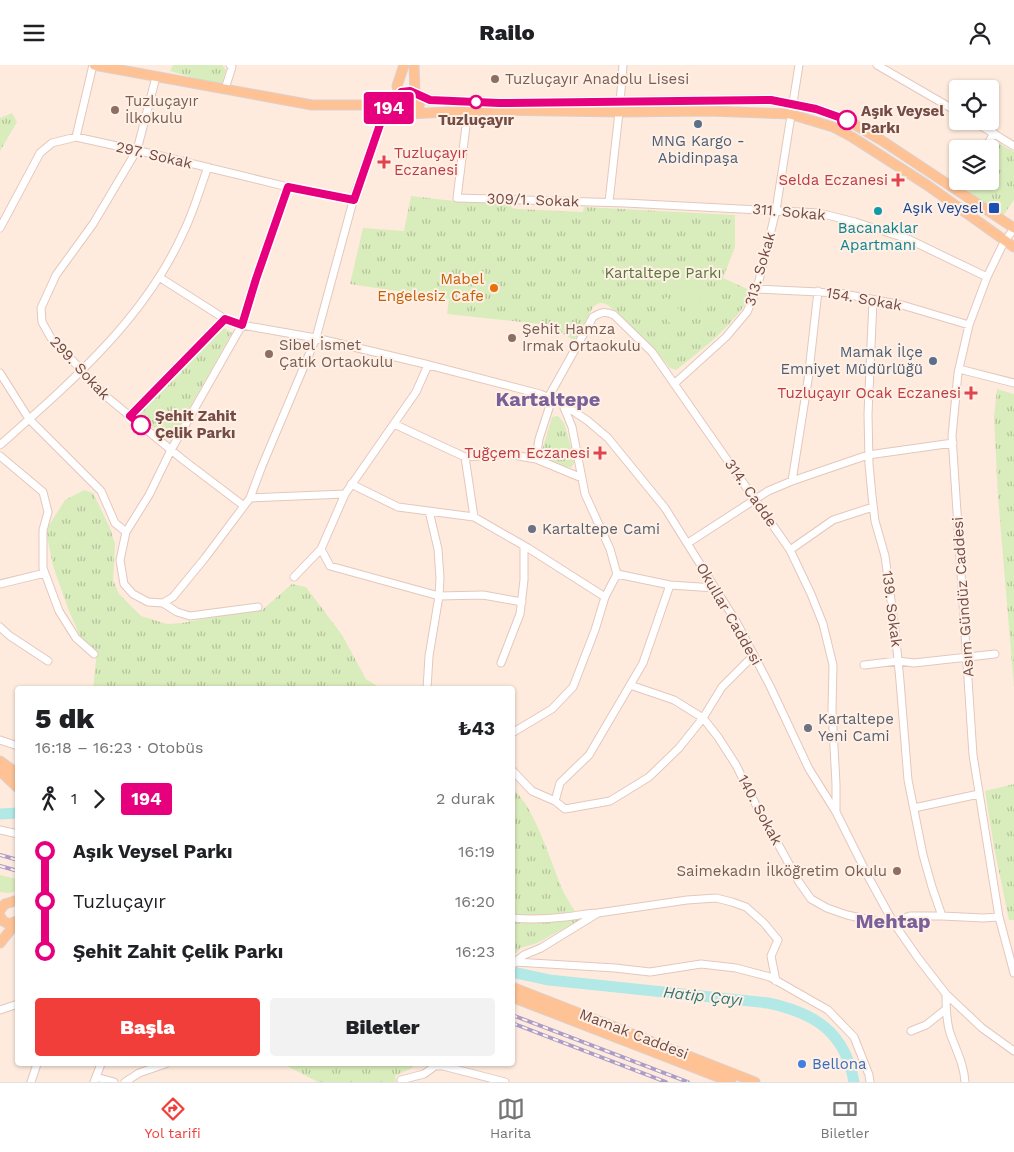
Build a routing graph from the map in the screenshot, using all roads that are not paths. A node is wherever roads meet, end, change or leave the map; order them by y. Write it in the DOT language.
graph roads {
  1 [pos="94,65"];
  2 [pos="132,65"];
  3 [pos="404,65"];
  4 [pos="414,65"];
  5 [pos="623,65"];
  6 [pos="799,65"];
  7 [pos="877,65"];
  8 [pos="232,66"];
  9 [pos="152,76"];
  10 [pos="225,89"];
  11 [pos="399,94"];
  12 [pos="417,94"];
  13 [pos="792,103"];
  14 [pos="386,107"];
  15 [pos="949,107"];
  16 [pos="620,108"];
  17 [pos="398,110"];
  18 [pos="468,110"];
  19 [pos="413,113"];
  20 [pos="790,114"];
  21 [pos="989,130"];
  22 [pos="994,133"];
  23 [pos="76,137"];
  24 [pos="990,140"];
  25 [pos="1014,146"];
  26 [pos="137,150"];
  27 [pos="208,167"];
  28 [pos="288,187"];
  29 [pos="962,190"];
  30 [pos="960,193"];
  31 [pos="354,200"];
  32 [pos="608,202"];
  33 [pos="776,210"];
  34 [pos="0,228"];
  35 [pos="1014,228"];
  36 [pos="1006,241"];
  37 [pos="1014,247"];
  38 [pos="159,277"];
  39 [pos="987,277"];
  40 [pos="757,289"];
  41 [pos="818,291"];
  42 [pos="874,300"];
  43 [pos="225,319"];
  44 [pos="242,325"];
  45 [pos="969,325"];
  46 [pos="316,337"];
  47 [pos="428,365"];
  48 [pos="959,369"];
  49 [pos="82,371"];
  50 [pos="0,373"];
  51 [pos="1014,383"];
  52 [pos="674,384"];
  53 [pos="550,399"];
  54 [pos="563,404"];
  55 [pos="130,416"];
  56 [pos="29,419"];
  57 [pos="394,424"];
  58 [pos="953,443"];
  59 [pos="0,445"];
  60 [pos="171,450"];
  61 [pos="868,455"];
  62 [pos="0,457"];
  63 [pos="465,457"];
  64 [pos="536,459"];
  65 [pos="582,478"];
  66 [pos="792,481"];
  67 [pos="351,484"];
  68 [pos="345,494"];
  69 [pos="250,498"];
  70 [pos="756,499"];
  71 [pos="244,506"];
  72 [pos="873,507"];
  73 [pos="429,511"];
  74 [pos="474,517"];
  75 [pos="126,532"];
  76 [pos="688,543"];
  77 [pos="524,546"];
  78 [pos="321,549"];
  79 [pos="790,550"];
  80 [pos="45,573"];
  81 [pos="617,574"];
  82 [pos="294,577"];
  83 [pos="0,584"];
  84 [pos="670,585"];
  85 [pos="715,588"];
  86 [pos="439,596"];
  87 [pos="605,597"];
  88 [pos="522,602"];
  89 [pos="163,603"];
  90 [pos="258,607"];
  91 [pos="0,627"];
  92 [pos="94,654"];
  93 [pos="996,654"];
  94 [pos="754,655"];
  95 [pos="967,656"];
  96 [pos="48,661"];
  97 [pos="898,661"];
  98 [pos="501,663"];
  99 [pos="864,665"];
  100 [pos="630,685"];
  101 [pos="427,686"];
  102 [pos="703,718"];
  103 [pos="515,731"];
  104 [pos="0,740"];
  105 [pos="15,745"];
  106 [pos="0,761"];
  107 [pos="15,769"];
  108 [pos="0,771"];
  109 [pos="515,773"];
  110 [pos="15,785"];
  111 [pos="979,794"];
  112 [pos="555,801"];
  113 [pos="914,808"];
  114 [pos="836,813"];
  115 [pos="598,913"];
  116 [pos="942,916"];
  117 [pos="0,917"];
  118 [pos="998,917"];
  119 [pos="515,919"];
  120 [pos="15,922"];
  121 [pos="893,922"];
  122 [pos="15,925"];
  123 [pos="0,943"];
  124 [pos="515,963"];
  125 [pos="515,965"];
  126 [pos="1014,973"];
  127 [pos="776,981"];
  128 [pos="515,988"];
  129 [pos="946,994"];
  130 [pos="515,998"];
  131 [pos="15,1005"];
  132 [pos="0,1010"];
  133 [pos="946,1010"];
  134 [pos="911,1031"];
  135 [pos="1014,1051"];
  136 [pos="36,1066"];
  137 [pos="100,1066"];
  138 [pos="159,1066"];
  139 [pos="434,1066"];
  140 [pos="447,1066"];
  141 [pos="95,1080"];
  142 [pos="401,1080"];
  143 [pos="31,1082"];
  144 [pos="114,1082"];
  145 [pos="126,1082"];
  146 [pos="505,1082"];
  147 [pos="731,1082"];
  148 [pos="755,1082"];
  149 [pos="870,1082"];
  150 [pos="966,1082"];
  1 -- 9 [label="main road"];
  1 -- 23 [label="street"];
  2 -- 9 [label="main road"];
  3 -- 11 [label="main road"];
  4 -- 12 [label="main road"];
  5 -- 16 [label="street"];
  6 -- 13 [label="street, 313. Sokak"];
  7 -- 15 [label="street"];
  8 -- 10 [label="street"];
  9 -- 10 [label="main road"];
  9 -- 26 [label="street, 299. Sokak"];
  10 -- 14 [label="main road"];
  11 -- 12 [label="main road"];
  11 -- 17 [label="main road"];
  12 -- 16 [label="main road"];
  12 -- 19 [label="main road"];
  13 -- 16 [label="main road"];
  13 -- 20 [label="street, 313. Sokak"];
  13 -- 30 [label="main road"];
  14 -- 17 [label="main road"];
  14 -- 31 [label="street"];
  16 -- 18 [label="main road"];
  16 -- 20 [label="main road"];
  16 -- 32 [label="street"];
  17 -- 19 [label="main road"];
  18 -- 19 [label="main road"];
  18 -- 32 [label="street, 309/1. Sokak"];
  20 -- 33 [label="street, 313. Sokak"];
  20 -- 36 [label="main road"];
  21 -- 22 [label="street"];
  22 -- 24 [label="street"];
  22 -- 25 [label="street"];
  23 -- 26 [label="street, 297. Sokak"];
  23 -- 34 [label="street, 297. Sokak"];
  26 -- 27 [label="street, 297. Sokak"];
  26 -- 49 [label="street, 299. Sokak"];
  27 -- 28 [label="street, 297. Sokak"];
  27 -- 38 [label="street"];
  28 -- 31 [label="street, 297. Sokak"];
  28 -- 44 [label="street"];
  29 -- 30 [label="street"];
  30 -- 35 [label="main road"];
  31 -- 46 [label="street"];
  32 -- 33 [label="street, 311. Sokak"];
  33 -- 39 [label="street, 311. Sokak"];
  33 -- 40 [label="street, 313. Sokak"];
  35 -- 36 [label="street, Asım Gündüz Caddesi"];
  36 -- 37 [label="main road"];
  36 -- 39 [label="street, Asım Gündüz Caddesi"];
  38 -- 43 [label="street, Okullar Caddesi"];
  38 -- 49 [label="street"];
  39 -- 45 [label="street, Asım Gündüz Caddesi"];
  40 -- 41 [label="street, 154. Sokak"];
  40 -- 52 [label="street, 313. Sokak"];
  41 -- 42 [label="street, 154. Sokak"];
  41 -- 66 [label="street"];
  42 -- 45 [label="street, 154. Sokak"];
  42 -- 61 [label="street, 139. Sokak"];
  43 -- 44 [label="street, Okullar Caddesi"];
  43 -- 55 [label="street"];
  44 -- 46 [label="street, Okullar Caddesi"];
  44 -- 60 [label="street"];
  45 -- 48 [label="street, Asım Gündüz Caddesi"];
  46 -- 47 [label="street, Okullar Caddesi"];
  46 -- 69 [label="street"];
  47 -- 53 [label="street, Okullar Caddesi"];
  47 -- 57 [label="street"];
  48 -- 51 [label="street"];
  48 -- 58 [label="street, Asım Gündüz Caddesi"];
  49 -- 55 [label="street, 299. Sokak"];
  49 -- 56 [label="street"];
  50 -- 56 [label="street"];
  52 -- 53 [label="street, 314. Cadde"];
  52 -- 70 [label="street, 314. Cadde"];
  53 -- 54 [label="street, Okullar Caddesi"];
  53 -- 64 [label="street"];
  54 -- 65 [label="street"];
  54 -- 76 [label="street, Okullar Caddesi"];
  55 -- 60 [label="street, 299. Sokak"];
  56 -- 59 [label="street"];
  56 -- 75 [label="street"];
  57 -- 63 [label="street"];
  57 -- 67 [label="street"];
  58 -- 61 [label="street"];
  58 -- 95 [label="street, Asım Gündüz Caddesi"];
  60 -- 71 [label="street, 299. Sokak"];
  60 -- 75 [label="street"];
  61 -- 66 [label="street"];
  61 -- 72 [label="street, 139. Sokak"];
  62 -- 80 [label="street"];
  63 -- 64 [label="street"];
  63 -- 74 [label="street"];
  64 -- 65 [label="street"];
  65 -- 81 [label="street"];
  66 -- 70 [label="street"];
  67 -- 68 [label="street"];
  67 -- 73 [label="street"];
  68 -- 69 [label="street"];
  68 -- 78 [label="street"];
  69 -- 71 [label="street"];
  70 -- 76 [label="street"];
  70 -- 79 [label="street, 314. Cadde"];
  71 -- 89 [label="street"];
  72 -- 79 [label="street"];
  72 -- 97 [label="street, 139. Sokak"];
  73 -- 74 [label="street"];
  73 -- 86 [label="street"];
  74 -- 77 [label="street"];
  75 -- 89 [label="street"];
  76 -- 85 [label="street, Okullar Caddesi"];
  77 -- 87 [label="street"];
  77 -- 88 [label="street"];
  78 -- 82 [label="street"];
  78 -- 86 [label="street"];
  79 -- 114 [label="street, 314. Cadde"];
  80 -- 83 [label="street"];
  80 -- 92 [label="street"];
  81 -- 84 [label="street"];
  81 -- 87 [label="street"];
  84 -- 85 [label="street"];
  84 -- 100 [label="street"];
  85 -- 94 [label="street, Okullar Caddesi"];
  86 -- 88 [label="street"];
  86 -- 101 [label="street"];
  87 -- 103 [label="street"];
  88 -- 98 [label="street"];
  89 -- 90 [label="street"];
  91 -- 96 [label="street"];
  93 -- 95 [label="street"];
  94 -- 102 [label="street"];
  94 -- 114 [label="street, Okullar Caddesi"];
  95 -- 97 [label="street"];
  95 -- 111 [label="street, Asım Gündüz Caddesi"];
  97 -- 99 [label="street"];
  97 -- 113 [label="street, 139. Sokak"];
  100 -- 102 [label="street, 140. Sokak"];
  100 -- 112 [label="street"];
  102 -- 112 [label="street"];
  102 -- 121 [label="street, 140. Sokak"];
  104 -- 105 [label="street"];
  106 -- 107 [label="main road"];
  108 -- 110 [label="main road"];
  109 -- 112 [label="street"];
  111 -- 113 [label="street"];
  111 -- 118 [label="street, Asım Gündüz Caddesi"];
  113 -- 116 [label="street, 139. Sokak"];
  114 -- 121 [label="street, Okullar Caddesi"];
  115 -- 119 [label="street"];
  115 -- 124 [label="street"];
  115 -- 127 [label="street"];
  116 -- 118 [label="street, 140. Sokak"];
  116 -- 121 [label="street, 140. Sokak"];
  117 -- 120 [label="main road"];
  118 -- 126 [label="street, Asım Gündüz Caddesi"];
  121 -- 129 [label="street, Okullar Caddesi"];
  122 -- 123 [label="main road"];
  125 -- 127 [label="street"];
  127 -- 149 [label="street"];
  128 -- 148 [label="main road, Mamak Caddesi"];
  129 -- 133 [label="street"];
  129 -- 135 [label="street, Okullar Caddesi"];
  130 -- 147 [label="main road, Mamak Caddesi"];
  131 -- 132 [label="street"];
  133 -- 134 [label="street"];
  133 -- 150 [label="street"];
  136 -- 143 [label="street"];
  137 -- 141 [label="street"];
  138 -- 145 [label="street"];
  139 -- 142 [label="street"];
  140 -- 146 [label="street"];
  141 -- 144 [label="street"];
}
